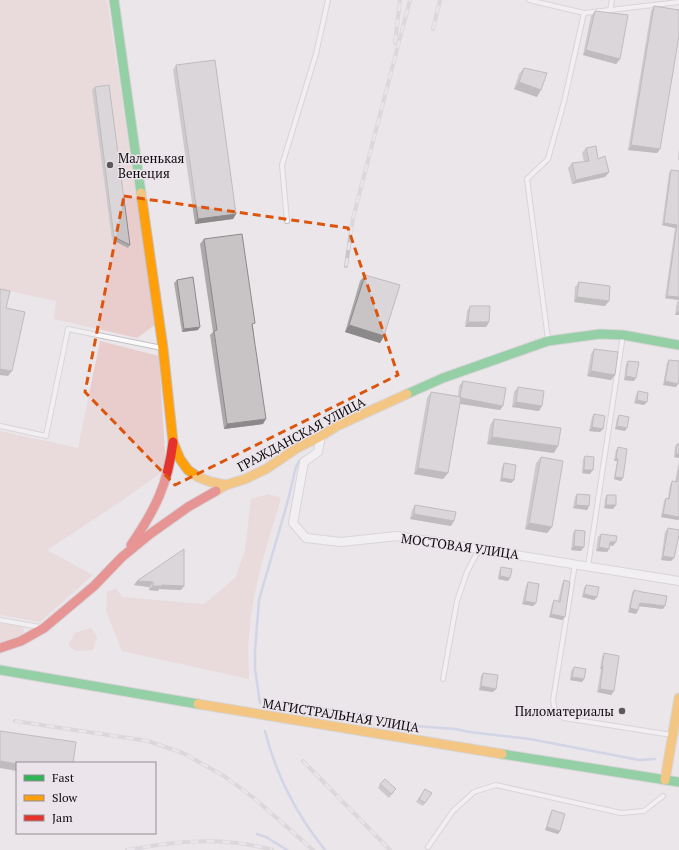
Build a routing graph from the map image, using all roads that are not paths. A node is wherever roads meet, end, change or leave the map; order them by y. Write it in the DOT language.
graph roads {
  1 [pos="114,0"];
  2 [pos="328,0"];
  3 [pos="529,0"];
  4 [pos="612,0"];
  5 [pos="679,2"];
  6 [pos="610,11"];
  7 [pos="584,13"];
  8 [pos="287,221"];
  9 [pos="623,335"];
  10 [pos="548,342"];
  11 [pos="679,345"];
  12 [pos="163,348"];
  13 [pos="0,426"];
  14 [pos="322,436"];
  15 [pos="173,442"];
  16 [pos="226,485"];
  17 [pos="479,549"];
  18 [pos="122,557"];
  19 [pos="575,564"];
  20 [pos="588,566"];
  21 [pos="679,581"];
  22 [pos="0,620"];
  23 [pos="44,628"];
  24 [pos="0,648"];
  25 [pos="0,670"];
  26 [pos="443,679"];
  27 [pos="679,698"];
  28 [pos="673,735"];
  29 [pos="665,780"];
  30 [pos="679,782"];
  31 [pos="662,796"];
  32 [pos="428,847"];
  1 -- 12 [label="street"];
  2 -- 8 [label="lane"];
  3 -- 7 [label="lane"];
  4 -- 6 [label="lane"];
  5 -- 6 [label="lane"];
  6 -- 7 [label="lane"];
  7 -- 10 [label="lane"];
  9 -- 10 [label="street, ГРАЖДАНСКАЯ УЛИЦА"];
  9 -- 11 [label="street, ГРАЖДАНСКАЯ УЛИЦА"];
  9 -- 20 [label="lane"];
  10 -- 14 [label="street, ГРАЖДАНСКАЯ УЛИЦА"];
  12 -- 13 [label="lane"];
  12 -- 15 [label="street"];
  14 -- 16 [label="street, ГРАЖДАНСКАЯ УЛИЦА"];
  14 -- 17 [label="street, МОСТОВАЯ УЛИЦА"];
  15 -- 16 [label="street"];
  15 -- 18 [label="street"];
  16 -- 18 [label="street, ГРАЖДАНСКАЯ УЛИЦА"];
  17 -- 19 [label="street, МОСТОВАЯ УЛИЦА"];
  17 -- 26 [label="lane"];
  18 -- 23 [label="street, ГРАЖДАНСКАЯ УЛИЦА"];
  19 -- 20 [label="street, МОСТОВАЯ УЛИЦА"];
  19 -- 28 [label="lane"];
  20 -- 21 [label="street, МОСТОВАЯ УЛИЦА"];
  22 -- 23 [label="lane"];
  23 -- 24 [label="street, ГРАЖДАНСКАЯ УЛИЦА"];
  25 -- 29 [label="street, МАГИСТРАЛЬНАЯ УЛИЦА"];
  27 -- 28 [label="street"];
  28 -- 29 [label="street"];
  29 -- 30 [label="street, МАГИСТРАЛЬНАЯ УЛИЦА"];
  31 -- 32 [label="lane"];
}
